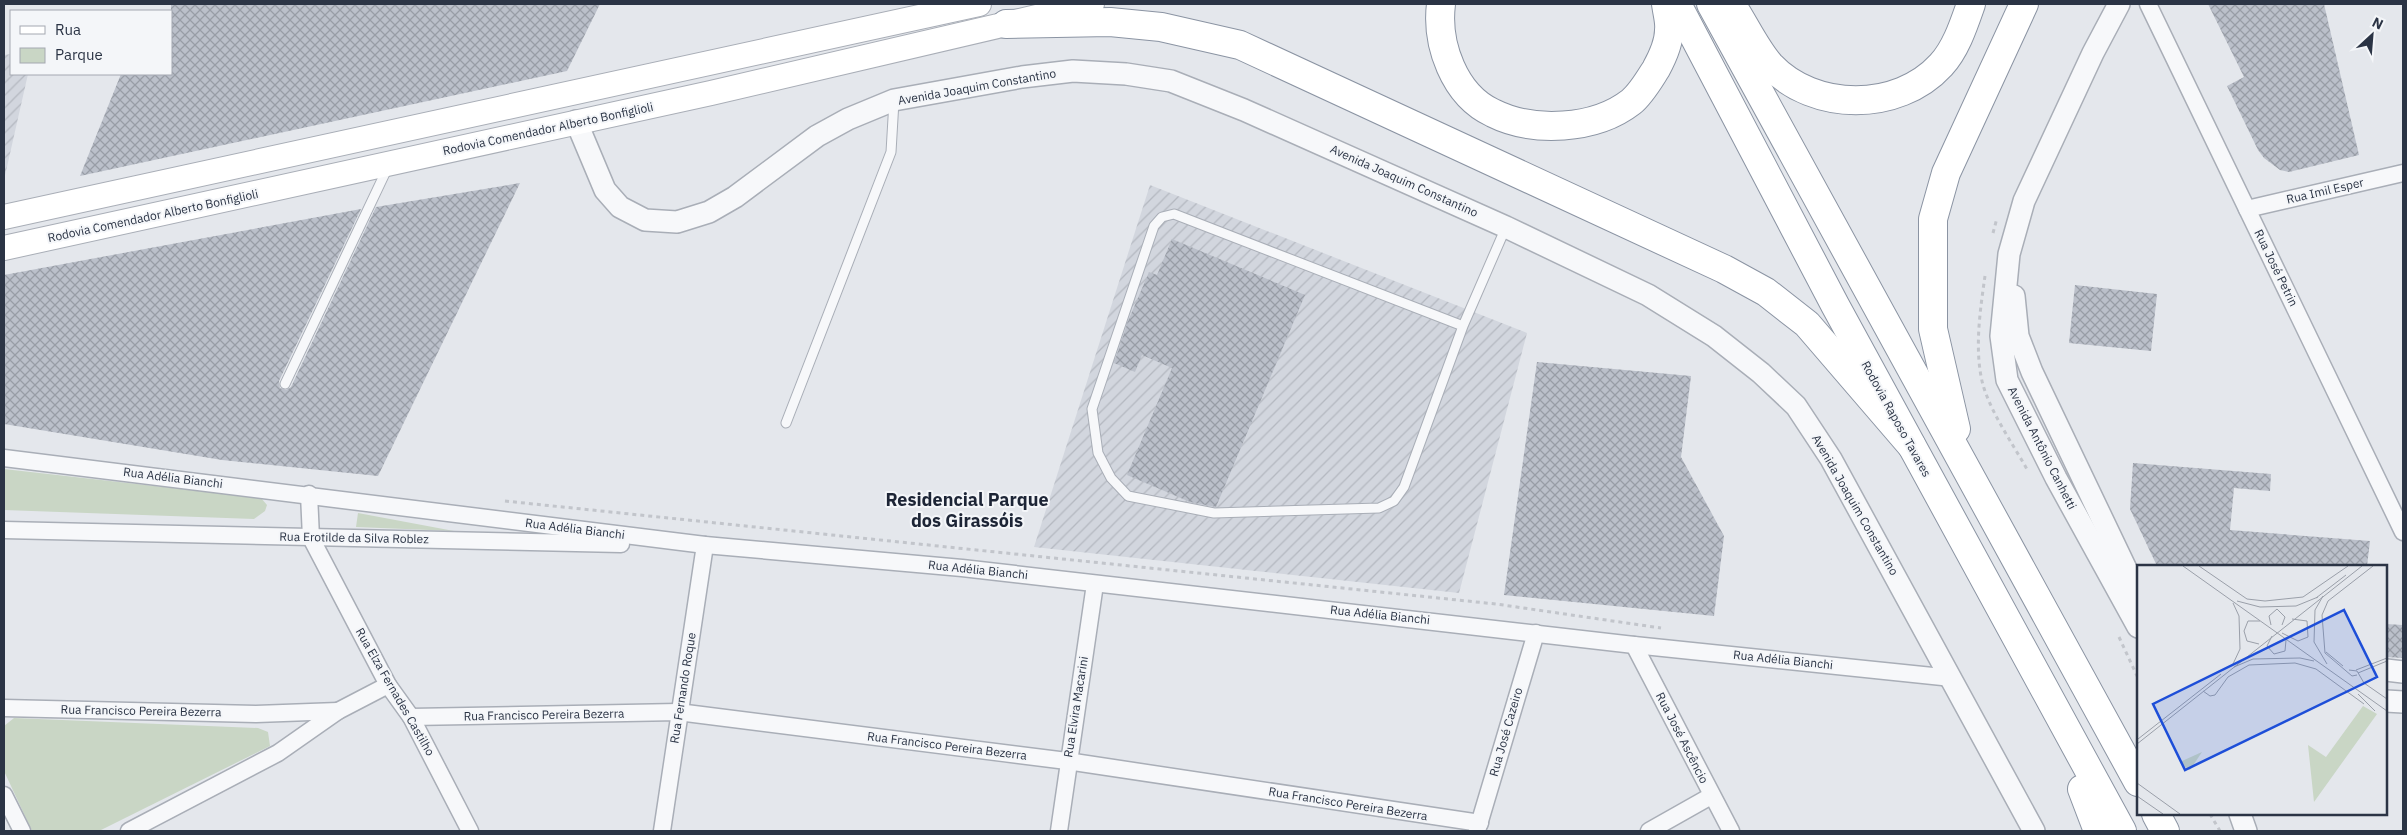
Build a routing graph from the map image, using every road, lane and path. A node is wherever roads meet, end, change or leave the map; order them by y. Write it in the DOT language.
graph roads {
  1 [pos="978,4"];
  2 [pos="1092,4"];
  3 [pos="1441,4"];
  4 [pos="1666,4"];
  5 [pos="1677,4"];
  6 [pos="1711,4"];
  7 [pos="1732,4"];
  8 [pos="1971,4"];
  9 [pos="2024,4"];
  10 [pos="2119,4"];
  11 [pos="2148,4"];
  12 [pos="1006,24"];
  13 [pos="894,100"];
  14 [pos="576,121"];
  15 [pos="390,164"];
  16 [pos="2403,173"];
  17 [pos="2247,209"];
  18 [pos="4,217"];
  19 [pos="1506,226"];
  20 [pos="4,248"];
  21 [pos="2009,254"];
  22 [pos="1463,326"];
  23 [pos="285,384"];
  24 [pos="786,422"];
  25 [pos="1911,445"];
  26 [pos="4,458"];
  27 [pos="1963,461"];
  28 [pos="309,494"];
  29 [pos="4,530"];
  30 [pos="2403,532"];
  31 [pos="311,538"];
  32 [pos="705,545"];
  33 [pos="1095,584"];
  34 [pos="2137,592"];
  35 [pos="2137,625"];
  36 [pos="1536,633"];
  37 [pos="1634,644"];
  38 [pos="2387,670"];
  39 [pos="2403,672"];
  40 [pos="1952,678"];
  41 [pos="2038,678"];
  42 [pos="388,685"];
  43 [pos="2387,701"];
  44 [pos="2403,702"];
  45 [pos="4,708"];
  46 [pos="338,712"];
  47 [pos="678,712"];
  48 [pos="411,717"];
  49 [pos="1067,761"];
  50 [pos="2137,780"];
  51 [pos="4,795"];
  52 [pos="1711,796"];
  53 [pos="2157,815"];
  54 [pos="2211,815"];
  55 [pos="2240,815"];
  56 [pos="1478,827"];
  57 [pos="22,831"];
  58 [pos="129,831"];
  59 [pos="470,831"];
  60 [pos="662,831"];
  61 [pos="1059,831"];
  62 [pos="1649,831"];
  63 [pos="1731,831"];
  64 [pos="2034,831"];
  65 [pos="2098,831"];
  66 [pos="2122,831"];
  67 [pos="2165,831"];
  68 [pos="2220,831"];
  69 [pos="2246,831"];
  1 -- 18 [label="main road"];
  2 -- 12 [label="main road, Rodovia Comendador Alberto Bonfiglioli"];
  3 -- 4 [label="highway"];
  5 -- 25 [label="highway, Rodovia Raposo Tavares"];
  6 -- 27 [label="highway"];
  7 -- 8 [label="highway"];
  9 -- 27 [label="highway"];
  10 -- 21 [label="street, Avenida Antônio Canhetti"];
  11 -- 17 [label="street, Rua José Petrin"];
  12 -- 14 [label="main road, Rodovia Comendador Alberto Bonfiglioli"];
  12 -- 25 [label="highway"];
  13 -- 14 [label="street, Avenida Joaquim Constantino"];
  13 -- 19 [label="street, Avenida Joaquim Constantino"];
  13 -- 24 [label="lane"];
  14 -- 15 [label="main road, Rodovia Comendador Alberto Bonfiglioli"];
  15 -- 20 [label="main road, Rodovia Comendador Alberto Bonfiglioli"];
  15 -- 23 [label="lane"];
  16 -- 17 [label="street, Rua Imil Esper"];
  17 -- 30 [label="street, Rua José Petrin"];
  19 -- 22 [label="lane"];
  19 -- 40 [label="street, Avenida Joaquim Constantino"];
  21 -- 34 [label="street, Avenida Antônio Canhetti"];
  21 -- 35 [label="street, Avenida Antônio Canhetti"];
  22 -- 22 [label="lane"];
  25 -- 41 [label="highway, Rodovia Raposo Tavares"];
  26 -- 28 [label="street, Rua Adélia Bianchi"];
  27 -- 50 [label="highway"];
  28 -- 31 [label="street, Rua Elza Fernades Castilho"];
  28 -- 32 [label="street, Rua Adélia Bianchi"];
  29 -- 31 [label="street, Rua Erotilde da Silva Roblez"];
  31 -- 32 [label="street, Rua Erotilde da Silva Roblez"];
  31 -- 42 [label="street, Rua Elza Fernades Castilho"];
  32 -- 33 [label="street, Rua Adélia Bianchi"];
  32 -- 47 [label="street, Rua Fernando Roque"];
  33 -- 36 [label="street, Rua Adélia Bianchi"];
  33 -- 49 [label="street, Rua Elvira Macarini"];
  36 -- 37 [label="street, Rua Adélia Bianchi"];
  36 -- 56 [label="street, Rua José Cazeiro"];
  37 -- 40 [label="street, Rua Adélia Bianchi"];
  37 -- 52 [label="street, Rua José Ascêncio"];
  38 -- 39 [label="street"];
  40 -- 64 [label="street, Avenida Joaquim Constantino"];
  41 -- 65 [label="highway"];
  41 -- 66 [label="highway, Rodovia Raposo Tavares"];
  42 -- 46 [label="street"];
  42 -- 48 [label="street, Rua Elza Fernades Castilho"];
  43 -- 44 [label="street"];
  45 -- 46 [label="street, Rua Francisco Pereira Bezerra"];
  46 -- 58 [label="street"];
  47 -- 48 [label="street, Rua Francisco Pereira Bezerra"];
  47 -- 49 [label="street, Rua Francisco Pereira Bezerra"];
  47 -- 60 [label="street, Rua Fernando Roque"];
  48 -- 59 [label="street, Rua Elza Fernades Castilho"];
  49 -- 56 [label="street, Rua Francisco Pereira Bezerra"];
  49 -- 61 [label="street, Rua Elvira Macarini"];
  51 -- 57 [label="street"];
  52 -- 62 [label="street"];
  52 -- 63 [label="street, Rua José Ascêncio"];
  53 -- 67 [label="highway"];
  54 -- 68 [label="path"];
  55 -- 69 [label="street"];
}
